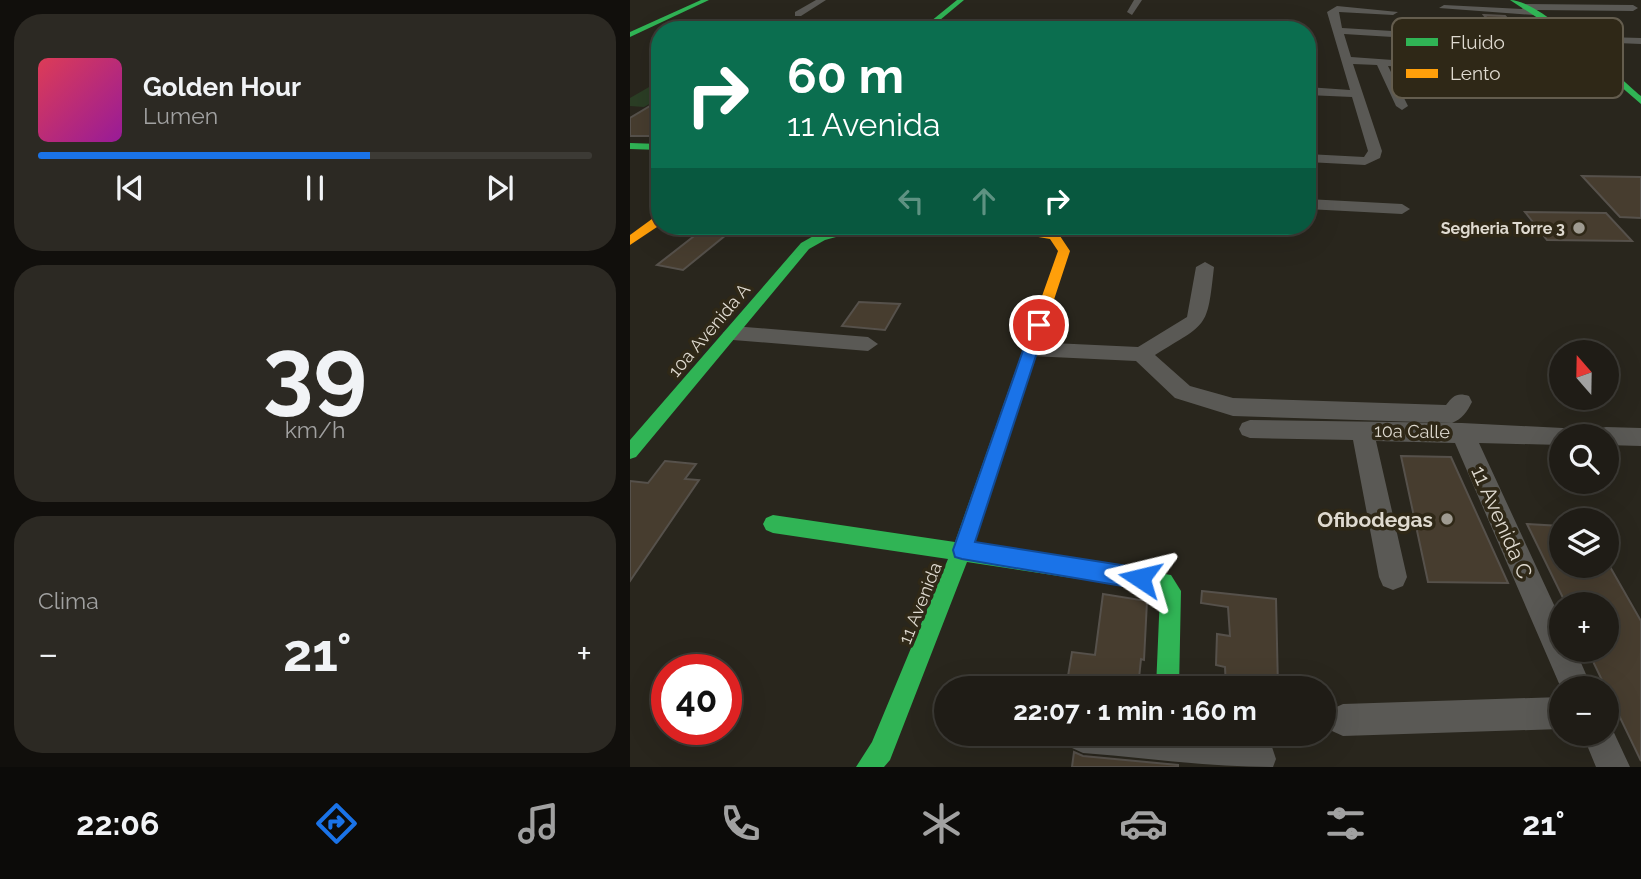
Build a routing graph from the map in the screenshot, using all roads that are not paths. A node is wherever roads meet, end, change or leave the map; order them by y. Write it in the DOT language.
graph roads {
  1 [pos="693,0"];
  2 [pos="706,0"];
  3 [pos="822,0"];
  4 [pos="961,0"];
  5 [pos="1138,0"];
  6 [pos="1524,6"];
  7 [pos="1444,8"];
  8 [pos="1633,8"];
  9 [pos="1132,12"];
  10 [pos="1393,12"];
  11 [pos="798,14"];
  12 [pos="1543,18"];
  13 [pos="660,21"];
  14 [pos="934,21"];
  15 [pos="651,25"];
  16 [pos="630,29"];
  17 [pos="1337,31"];
  18 [pos="1392,33"];
  19 [pos="630,35"];
  20 [pos="1623,40"];
  21 [pos="1641,41"];
  22 [pos="1349,61"];
  23 [pos="1381,63"];
  24 [pos="1392,63"];
  25 [pos="1623,85"];
  26 [pos="1392,86"];
  27 [pos="1316,92"];
  28 [pos="1357,94"];
  29 [pos="1398,98"];
  30 [pos="1641,101"];
  31 [pos="1402,106"];
  32 [pos="630,146"];
  33 [pos="651,147"];
  34 [pos="1316,158"];
  35 [pos="1316,204"];
  36 [pos="1402,209"];
  37 [pos="651,226"];
  38 [pos="832,235"];
  39 [pos="1046,235"];
  40 [pos="821,237"];
  41 [pos="630,241"];
  42 [pos="1205,267"];
  43 [pos="733,333"];
  44 [pos="868,344"];
  45 [pos="1031,349"];
  46 [pos="1141,354"];
  47 [pos="1461,402"];
  48 [pos="1250,429"];
  49 [pos="1362,431"];
  50 [pos="1462,432"];
  51 [pos="1549,435"];
  52 [pos="1619,436"];
  53 [pos="1641,437"];
  54 [pos="630,452"];
  55 [pos="773,524"];
  56 [pos="962,550"];
  57 [pos="1393,577"];
  58 [pos="1167,676"];
  59 [pos="1572,676"];
  60 [pos="1549,713"];
  61 [pos="1343,720"];
  62 [pos="1202,746"];
  63 [pos="1604,746"];
  64 [pos="1260,759"];
  65 [pos="868,767"];
  66 [pos="1613,767"];
  1 -- 16 [label="street"];
  2 -- 13 [label="street"];
  3 -- 11 [label="street"];
  4 -- 14 [label="street"];
  5 -- 9 [label="street"];
  6 -- 7 [label="street"];
  6 -- 8 [label="street"];
  6 -- 12 [label="street"];
  10 -- 17 [label="street"];
  15 -- 19 [label="street"];
  17 -- 18 [label="street"];
  17 -- 22 [label="street"];
  20 -- 21 [label="street"];
  22 -- 23 [label="street"];
  22 -- 28 [label="street"];
  23 -- 24 [label="street"];
  23 -- 26 [label="street"];
  25 -- 30 [label="street"];
  27 -- 28 [label="street"];
  28 -- 34 [label="street"];
  29 -- 31 [label="street"];
  32 -- 33 [label="street"];
  35 -- 36 [label="street"];
  37 -- 41 [label="street"];
  38 -- 40 [label="street, 11 Avenida"];
  39 -- 45 [label="street, 11 Avenida"];
  40 -- 43 [label="street, 10a Avenida A"];
  42 -- 46 [label="street"];
  43 -- 44 [label="street"];
  43 -- 54 [label="street, 10a Avenida A"];
  45 -- 46 [label="street"];
  45 -- 56 [label="street, 11 Avenida"];
  46 -- 47 [label="street"];
  48 -- 49 [label="street, 10a Calle"];
  49 -- 50 [label="street, 10a Calle"];
  49 -- 57 [label="street"];
  50 -- 51 [label="street, 10a Calle"];
  50 -- 59 [label="street, 11 Avenida C"];
  52 -- 53 [label="street"];
  55 -- 56 [label="street"];
  56 -- 58 [label="street"];
  56 -- 65 [label="street, 11 Avenida"];
  60 -- 61 [label="street"];
  62 -- 64 [label="street"];
  63 -- 66 [label="street"];
}
